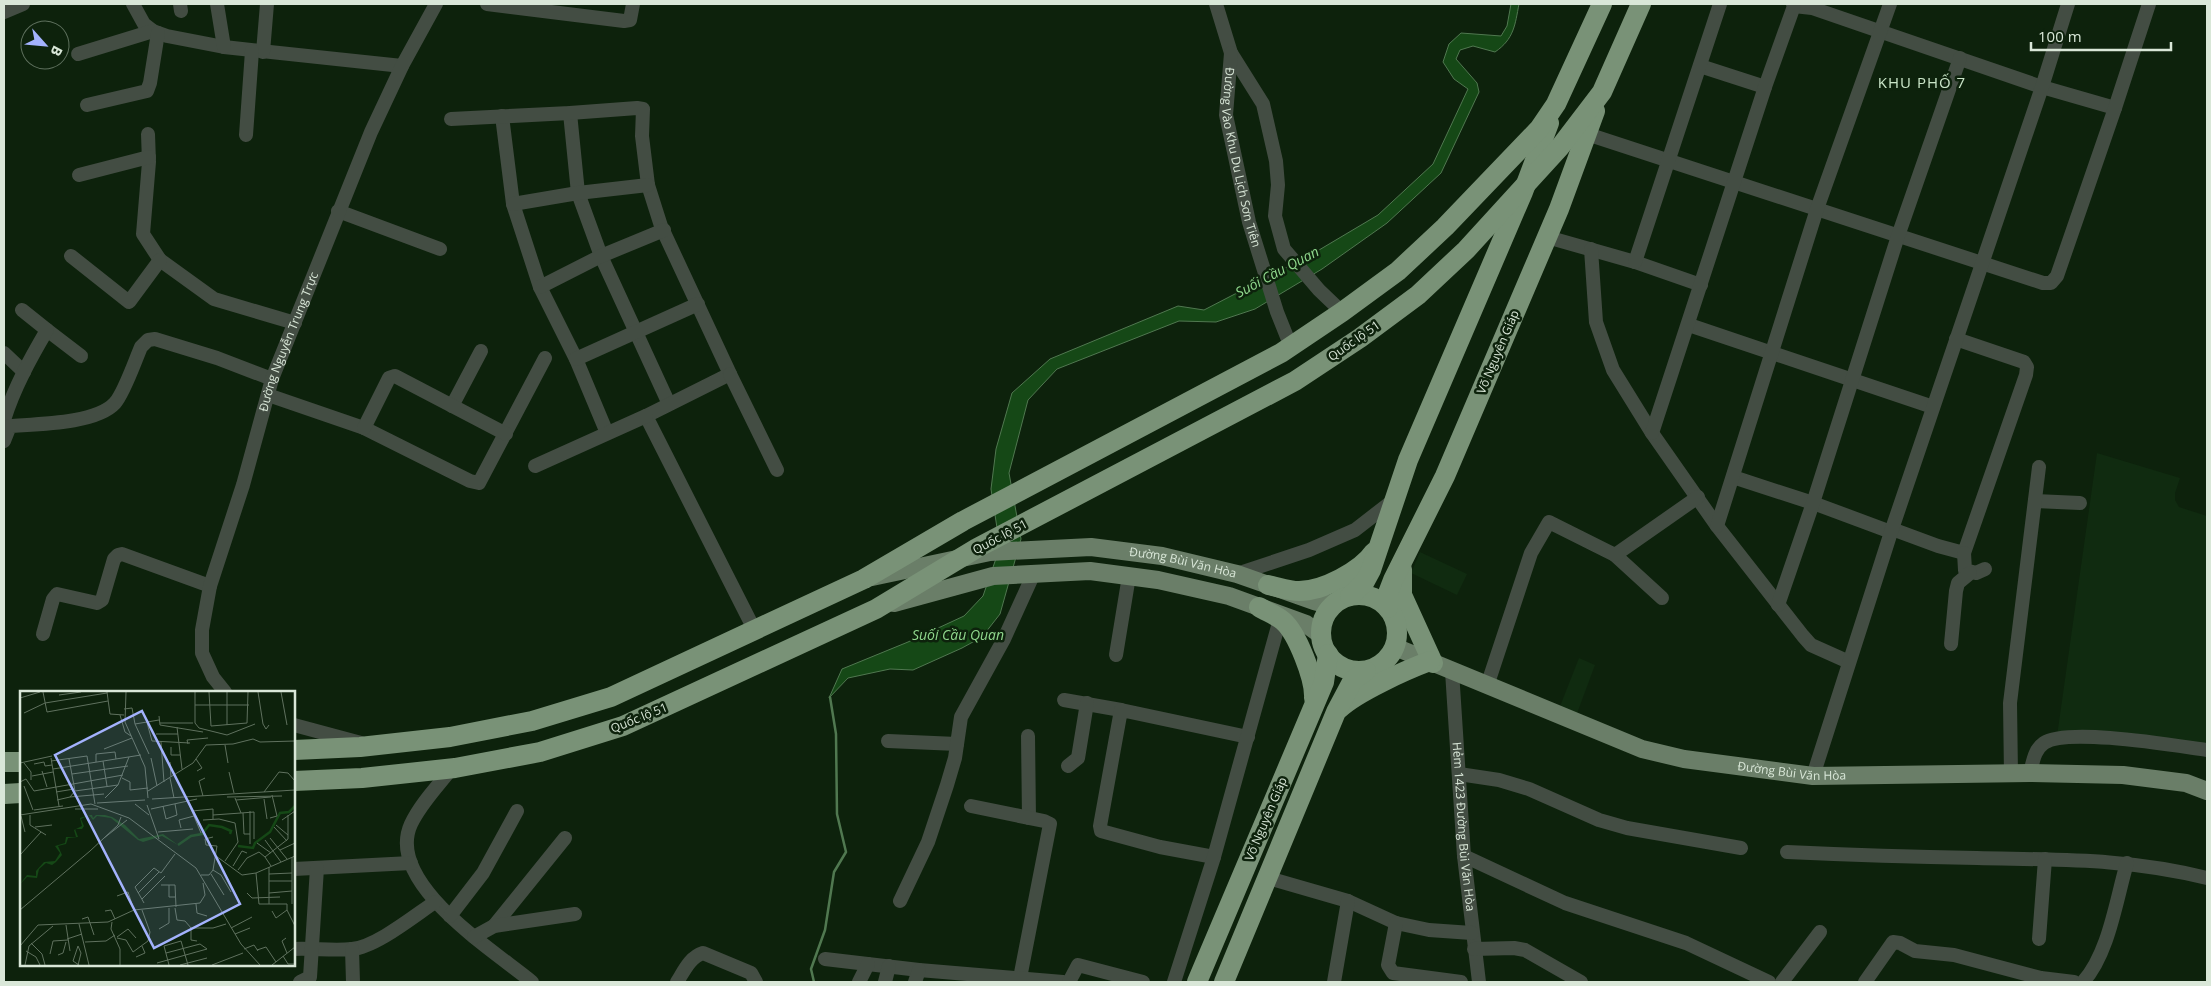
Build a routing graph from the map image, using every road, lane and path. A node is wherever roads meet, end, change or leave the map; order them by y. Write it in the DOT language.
graph roads {
  1 [pos="23,4"];
  2 [pos="133,4"];
  3 [pos="217,4"];
  4 [pos="267,4"];
  5 [pos="436,4"];
  6 [pos="487,4"];
  7 [pos="633,4"];
  8 [pos="1216,4"];
  9 [pos="1594,4"];
  10 [pos="1602,4"];
  11 [pos="1641,4"];
  12 [pos="1648,4"];
  13 [pos="1720,4"];
  14 [pos="1890,4"];
  15 [pos="2068,4"];
  16 [pos="2149,4"];
  17 [pos="1793,5"];
  18 [pos="1813,6"];
  19 [pos="4,12"];
  20 [pos="1881,31"];
  21 [pos="155,32"];
  22 [pos="224,47"];
  23 [pos="258,51"];
  24 [pos="1230,52"];
  25 [pos="78,54"];
  26 [pos="1960,58"];
  27 [pos="402,66"];
  28 [pos="1700,66"];
  29 [pos="1559,84"];
  30 [pos="1764,87"];
  31 [pos="2042,87"];
  32 [pos="1602,92"];
  33 [pos="87,104"];
  34 [pos="1556,104"];
  35 [pos="2115,108"];
  36 [pos="570,113"];
  37 [pos="502,116"];
  38 [pos="451,119"];
  39 [pos="148,134"];
  40 [pos="1587,134"];
  41 [pos="246,135"];
  42 [pos="1540,148"];
  43 [pos="149,157"];
  44 [pos="1668,161"];
  45 [pos="1576,164"];
  46 [pos="79,175"];
  47 [pos="1734,181"];
  48 [pos="648,186"];
  49 [pos="1525,186"];
  50 [pos="578,193"];
  51 [pos="512,204"];
  52 [pos="1817,209"];
  53 [pos="338,211"];
  54 [pos="664,230"];
  55 [pos="1898,236"];
  56 [pos="1547,237"];
  57 [pos="440,249"];
  58 [pos="1591,249"];
  59 [pos="71,256"];
  60 [pos="601,256"];
  61 [pos="160,260"];
  62 [pos="1982,261"];
  63 [pos="1635,262"];
  64 [pos="1701,285"];
  65 [pos="540,287"];
  66 [pos="698,304"];
  67 [pos="22,310"];
  68 [pos="1342,312"];
  69 [pos="295,323"];
  70 [pos="1689,325"];
  71 [pos="47,330"];
  72 [pos="638,333"];
  73 [pos="1956,338"];
  74 [pos="1291,346"];
  75 [pos="481,351"];
  76 [pos="4,353"];
  77 [pos="1771,353"];
  78 [pos="81,356"];
  79 [pos="545,358"];
  80 [pos="576,359"];
  81 [pos="24,372"];
  82 [pos="730,374"];
  83 [pos="272,379"];
  84 [pos="1852,379"];
  85 [pos="268,395"];
  86 [pos="669,404"];
  87 [pos="452,406"];
  88 [pos="1933,407"];
  89 [pos="646,416"];
  90 [pos="6,423"];
  91 [pos="364,428"];
  92 [pos="608,433"];
  93 [pos="1652,433"];
  94 [pos="506,434"];
  95 [pos="4,441"];
  96 [pos="535,466"];
  97 [pos="2039,467"];
  98 [pos="777,470"];
  99 [pos="1733,478"];
  100 [pos="1698,497"];
  101 [pos="1395,499"];
  102 [pos="2034,501"];
  103 [pos="1813,503"];
  104 [pos="2080,503"];
  105 [pos="1717,526"];
  106 [pos="1892,530"];
  107 [pos="1384,532"];
  108 [pos="984,550"];
  109 [pos="1964,553"];
  110 [pos="1616,555"];
  111 [pos="1404,560"];
  112 [pos="1985,569"];
  113 [pos="920,573"];
  114 [pos="1970,573"];
  115 [pos="1030,574"];
  116 [pos="1237,574"];
  117 [pos="1129,576"];
  118 [pos="1268,585"];
  119 [pos="210,586"];
  120 [pos="1662,598"];
  121 [pos="1343,599"];
  122 [pos="1778,605"];
  123 [pos="1259,607"];
  124 [pos="1388,608"];
  125 [pos="1280,619"];
  126 [pos="754,631"];
  127 [pos="43,634"];
  128 [pos="1321,635"];
  129 [pos="1950,644"];
  130 [pos="1395,647"];
  131 [pos="1328,654"];
  132 [pos="1116,655"];
  133 [pos="1431,662"];
  134 [pos="1848,662"];
  135 [pos="1366,670"];
  136 [pos="1452,671"];
  137 [pos="1487,686"];
  138 [pos="224,691"];
  139 [pos="1064,700"];
  140 [pos="1086,703"];
  141 [pos="1314,705"];
  142 [pos="1121,710"];
  143 [pos="1336,712"];
  144 [pos="295,725"];
  145 [pos="1028,736"];
  146 [pos="1248,737"];
  147 [pos="888,741"];
  148 [pos="957,744"];
  149 [pos="368,746"];
  150 [pos="295,750"];
  151 [pos="2207,750"];
  152 [pos="4,762"];
  153 [pos="20,762"];
  154 [pos="1068,766"];
  155 [pos="452,768"];
  156 [pos="2030,773"];
  157 [pos="1459,774"];
  158 [pos="2011,774"];
  159 [pos="1813,776"];
  160 [pos="295,781"];
  161 [pos="2207,792"];
  162 [pos="20,793"];
  163 [pos="4,794"];
  164 [pos="971,806"];
  165 [pos="517,811"];
  166 [pos="1029,818"];
  167 [pos="565,838"];
  168 [pos="1740,848"];
  169 [pos="1787,852"];
  170 [pos="1464,856"];
  171 [pos="1214,857"];
  172 [pos="2045,859"];
  173 [pos="411,863"];
  174 [pos="2127,863"];
  175 [pos="317,868"];
  176 [pos="295,869"];
  177 [pos="1268,878"];
  178 [pos="2207,878"];
  179 [pos="900,901"];
  180 [pos="1348,901"];
  181 [pos="435,902"];
  182 [pos="575,914"];
  183 [pos="450,916"];
  184 [pos="1396,923"];
  185 [pos="494,926"];
  186 [pos="1820,932"];
  187 [pos="1472,933"];
  188 [pos="474,937"];
  189 [pos="2040,940"];
  190 [pos="310,948"];
  191 [pos="295,949"];
  192 [pos="352,949"];
  193 [pos="1474,949"];
  194 [pos="825,958"];
  195 [pos="868,964"];
  196 [pos="889,966"];
  197 [pos="917,976"];
  198 [pos="1020,978"];
  199 [pos="300,982"];
  200 [pos="353,982"];
  201 [pos="532,982"];
  202 [pos="677,982"];
  203 [pos="756,982"];
  204 [pos="860,982"];
  205 [pos="885,982"];
  206 [pos="1063,982"];
  207 [pos="1070,982"];
  208 [pos="1143,982"];
  209 [pos="1174,982"];
  210 [pos="1197,982"];
  211 [pos="1224,982"];
  212 [pos="1334,982"];
  213 [pos="1461,982"];
  214 [pos="1479,982"];
  215 [pos="1581,982"];
  216 [pos="1769,982"];
  217 [pos="1782,982"];
  218 [pos="1865,982"];
  219 [pos="2074,982"];
  220 [pos="2083,982"];
  1 -- 19 [label="street"];
  2 -- 21 [label="street"];
  3 -- 22 [label="street"];
  4 -- 23 [label="street"];
  5 -- 27 [label="street, Đường Nguyễn Trung Trực"];
  6 -- 7 [label="street"];
  8 -- 24 [label="street, Đường Vào Khu Du Lịch Sơn Tiên"];
  9 -- 29 [label="main road, Quốc lộ 51"];
  10 -- 34 [label="highway"];
  11 -- 32 [label="highway, Quốc lộ 51"];
  12 -- 32 [label="main road, Quốc lộ 51"];
  13 -- 28 [label="street"];
  14 -- 20 [label="street"];
  15 -- 31 [label="street"];
  16 -- 35 [label="street"];
  17 -- 18 [label="street"];
  17 -- 30 [label="street"];
  18 -- 20 [label="street"];
  20 -- 26 [label="street"];
  20 -- 52 [label="street"];
  21 -- 22 [label="street"];
  21 -- 25 [label="street"];
  21 -- 33 [label="street"];
  22 -- 23 [label="street"];
  23 -- 27 [label="street"];
  23 -- 41 [label="street"];
  24 -- 68 [label="street, Đường Vào Khu Du Lịch Sơn Tiên"];
  24 -- 74 [label="street, Đường Vào Khu Du Lịch Sơn Tiên"];
  26 -- 31 [label="street"];
  26 -- 55 [label="street"];
  27 -- 53 [label="street, Đường Nguyễn Trung Trực"];
  28 -- 30 [label="street"];
  28 -- 44 [label="street"];
  29 -- 34 [label="highway"];
  29 -- 42 [label="main road, Quốc lộ 51"];
  30 -- 47 [label="street"];
  31 -- 35 [label="street"];
  31 -- 62 [label="street"];
  32 -- 40 [label="highway, Võ Nguyên Giáp"];
  32 -- 42 [label="highway, Quốc lộ 51"];
  34 -- 42 [label="highway"];
  35 -- 62 [label="street"];
  36 -- 37 [label="street"];
  36 -- 48 [label="street"];
  36 -- 50 [label="street"];
  37 -- 38 [label="street"];
  37 -- 51 [label="street"];
  39 -- 43 [label="street"];
  40 -- 44 [label="street"];
  40 -- 45 [label="highway, Võ Nguyên Giáp"];
  42 -- 45 [label="highway"];
  42 -- 49 [label="highway"];
  42 -- 68 [label="highway, Quốc lộ 51"];
  43 -- 46 [label="street"];
  43 -- 61 [label="street"];
  44 -- 47 [label="street"];
  44 -- 63 [label="street"];
  45 -- 56 [label="highway, Võ Nguyên Giáp"];
  47 -- 52 [label="street"];
  47 -- 64 [label="street"];
  48 -- 50 [label="street"];
  48 -- 54 [label="street"];
  49 -- 101 [label="highway"];
  49 -- 108 [label="highway, Quốc lộ 51"];
  50 -- 51 [label="street"];
  50 -- 60 [label="street"];
  51 -- 65 [label="street"];
  52 -- 55 [label="street"];
  52 -- 77 [label="street"];
  53 -- 57 [label="street"];
  53 -- 69 [label="street, Đường Nguyễn Trung Trực"];
  54 -- 60 [label="street"];
  54 -- 66 [label="street"];
  55 -- 62 [label="street"];
  55 -- 84 [label="street"];
  56 -- 58 [label="street"];
  56 -- 111 [label="highway, Võ Nguyên Giáp"];
  58 -- 63 [label="street"];
  58 -- 93 [label="street"];
  59 -- 61 [label="street"];
  60 -- 65 [label="street"];
  60 -- 72 [label="street"];
  61 -- 69 [label="street"];
  62 -- 73 [label="street"];
  63 -- 64 [label="street"];
  64 -- 70 [label="street"];
  65 -- 80 [label="street"];
  66 -- 72 [label="street"];
  66 -- 82 [label="street"];
  67 -- 71 [label="street"];
  68 -- 74 [label="highway, Quốc lộ 51"];
  69 -- 83 [label="street, Đường Nguyễn Trung Trực"];
  70 -- 77 [label="street"];
  70 -- 93 [label="street"];
  71 -- 78 [label="street"];
  71 -- 81 [label="street"];
  72 -- 80 [label="street"];
  72 -- 86 [label="street"];
  73 -- 88 [label="street"];
  73 -- 109 [label="street"];
  74 -- 113 [label="highway, Quốc lộ 51"];
  75 -- 87 [label="street"];
  76 -- 81 [label="street"];
  77 -- 84 [label="street"];
  77 -- 99 [label="street"];
  79 -- 94 [label="street"];
  80 -- 92 [label="street"];
  81 -- 90 [label="street"];
  82 -- 86 [label="street"];
  82 -- 98 [label="street"];
  83 -- 85 [label="street, Đường Nguyễn Trung Trực"];
  83 -- 90 [label="street"];
  84 -- 88 [label="street"];
  84 -- 103 [label="street"];
  85 -- 91 [label="street"];
  85 -- 119 [label="street, Đường Nguyễn Trung Trực"];
  86 -- 89 [label="street"];
  87 -- 91 [label="street"];
  87 -- 94 [label="street"];
  88 -- 106 [label="street"];
  89 -- 92 [label="street"];
  89 -- 126 [label="street"];
  90 -- 95 [label="street"];
  91 -- 94 [label="street"];
  92 -- 96 [label="street"];
  93 -- 100 [label="street"];
  97 -- 102 [label="street"];
  99 -- 103 [label="street"];
  99 -- 105 [label="street"];
  100 -- 105 [label="street"];
  100 -- 110 [label="street"];
  101 -- 107 [label="highway"];
  101 -- 116 [label="street"];
  102 -- 104 [label="street"];
  102 -- 158 [label="street"];
  103 -- 106 [label="street"];
  103 -- 122 [label="street"];
  105 -- 122 [label="street"];
  106 -- 109 [label="street"];
  106 -- 134 [label="street"];
  107 -- 118 [label="highway"];
  107 -- 121 [label="highway"];
  108 -- 113 [label="highway, Quốc lộ 51"];
  108 -- 116 [label="main road, Đường Bùi Văn Hòa"];
  109 -- 114 [label="street"];
  110 -- 120 [label="street"];
  110 -- 137 [label="street"];
  111 -- 124 [label="highway, Võ Nguyên Giáp"];
  111 -- 133 [label="highway"];
  112 -- 114 [label="street"];
  113 -- 115 [label="main road, Đường Bùi Văn Hòa"];
  113 -- 126 [label="highway, Quốc lộ 51"];
  113 -- 155 [label="highway, Quốc lộ 51"];
  114 -- 129 [label="street"];
  115 -- 117 [label="main road, Đường Bùi Văn Hòa"];
  115 -- 148 [label="street"];
  116 -- 118 [label="main road, Đường Bùi Văn Hòa"];
  117 -- 123 [label="main road, Đường Bùi Văn Hòa"];
  117 -- 132 [label="street"];
  118 -- 121 [label="main road, Đường Bùi Văn Hòa"];
  119 -- 127 [label="street"];
  119 -- 138 [label="street, Đường Nguyễn Trung Trực"];
  121 -- 124 [label="highway"];
  121 -- 128 [label="highway"];
  122 -- 134 [label="street"];
  123 -- 125 [label="highway"];
  123 -- 128 [label="main road, Đường Bùi Văn Hòa"];
  124 -- 130 [label="highway"];
  125 -- 141 [label="highway"];
  125 -- 146 [label="street"];
  126 -- 149 [label="highway, Quốc lộ 51"];
  128 -- 131 [label="highway"];
  130 -- 133 [label="main road, Đường Bùi Văn Hòa"];
  130 -- 135 [label="highway"];
  131 -- 135 [label="highway"];
  131 -- 141 [label="highway, Võ Nguyên Giáp"];
  133 -- 136 [label="main road, Đường Bùi Văn Hòa"];
  133 -- 143 [label="highway"];
  134 -- 159 [label="street"];
  135 -- 143 [label="highway, Võ Nguyên Giáp"];
  136 -- 137 [label="main road, Đường Bùi Văn Hòa"];
  136 -- 157 [label="street, Hẻm 1423 Đường Bùi Văn Hòa"];
  137 -- 159 [label="main road, Đường Bùi Văn Hòa"];
  139 -- 140 [label="street"];
  140 -- 142 [label="street"];
  140 -- 154 [label="street"];
  141 -- 210 [label="highway, Võ Nguyên Giáp"];
  142 -- 146 [label="street"];
  142 -- 171 [label="street"];
  143 -- 177 [label="highway, Võ Nguyên Giáp"];
  144 -- 149 [label="street"];
  145 -- 166 [label="street"];
  146 -- 171 [label="street"];
  147 -- 148 [label="street"];
  148 -- 179 [label="street"];
  149 -- 150 [label="highway, Quốc lộ 51"];
  151 -- 156 [label="street"];
  152 -- 153 [label="highway"];
  155 -- 160 [label="highway, Quốc lộ 51"];
  155 -- 173 [label="street"];
  156 -- 158 [label="main road, Đường Bùi Văn Hòa"];
  156 -- 161 [label="main road, Đường Bùi Văn Hòa"];
  157 -- 168 [label="street"];
  157 -- 170 [label="street, Hẻm 1423 Đường Bùi Văn Hòa"];
  158 -- 159 [label="main road, Đường Bùi Văn Hòa"];
  162 -- 163 [label="highway"];
  164 -- 166 [label="street"];
  165 -- 183 [label="street"];
  166 -- 198 [label="street"];
  167 -- 185 [label="street"];
  169 -- 172 [label="street"];
  170 -- 187 [label="street, Hẻm 1423 Đường Bùi Văn Hòa"];
  170 -- 216 [label="street"];
  171 -- 209 [label="street"];
  172 -- 174 [label="street"];
  172 -- 189 [label="street"];
  173 -- 175 [label="street"];
  173 -- 181 [label="street"];
  174 -- 178 [label="street"];
  174 -- 220 [label="street"];
  175 -- 176 [label="street"];
  175 -- 190 [label="street"];
  177 -- 180 [label="street"];
  177 -- 211 [label="highway, Võ Nguyên Giáp"];
  180 -- 184 [label="street"];
  180 -- 212 [label="street"];
  181 -- 183 [label="street"];
  181 -- 192 [label="street"];
  182 -- 185 [label="street"];
  183 -- 188 [label="street"];
  184 -- 187 [label="street"];
  184 -- 213 [label="street"];
  185 -- 188 [label="street"];
  186 -- 217 [label="street"];
  187 -- 193 [label="street, Hẻm 1423 Đường Bùi Văn Hòa"];
  188 -- 201 [label="street"];
  190 -- 191 [label="street"];
  190 -- 192 [label="street"];
  190 -- 199 [label="street"];
  192 -- 200 [label="street"];
  193 -- 214 [label="street, Hẻm 1423 Đường Bùi Văn Hòa"];
  193 -- 215 [label="street"];
  194 -- 195 [label="street"];
  195 -- 196 [label="street"];
  195 -- 204 [label="street"];
  196 -- 197 [label="street"];
  196 -- 205 [label="street"];
  197 -- 198 [label="street"];
  198 -- 206 [label="street"];
  202 -- 203 [label="street"];
  207 -- 208 [label="street"];
  218 -- 219 [label="street"];
}
